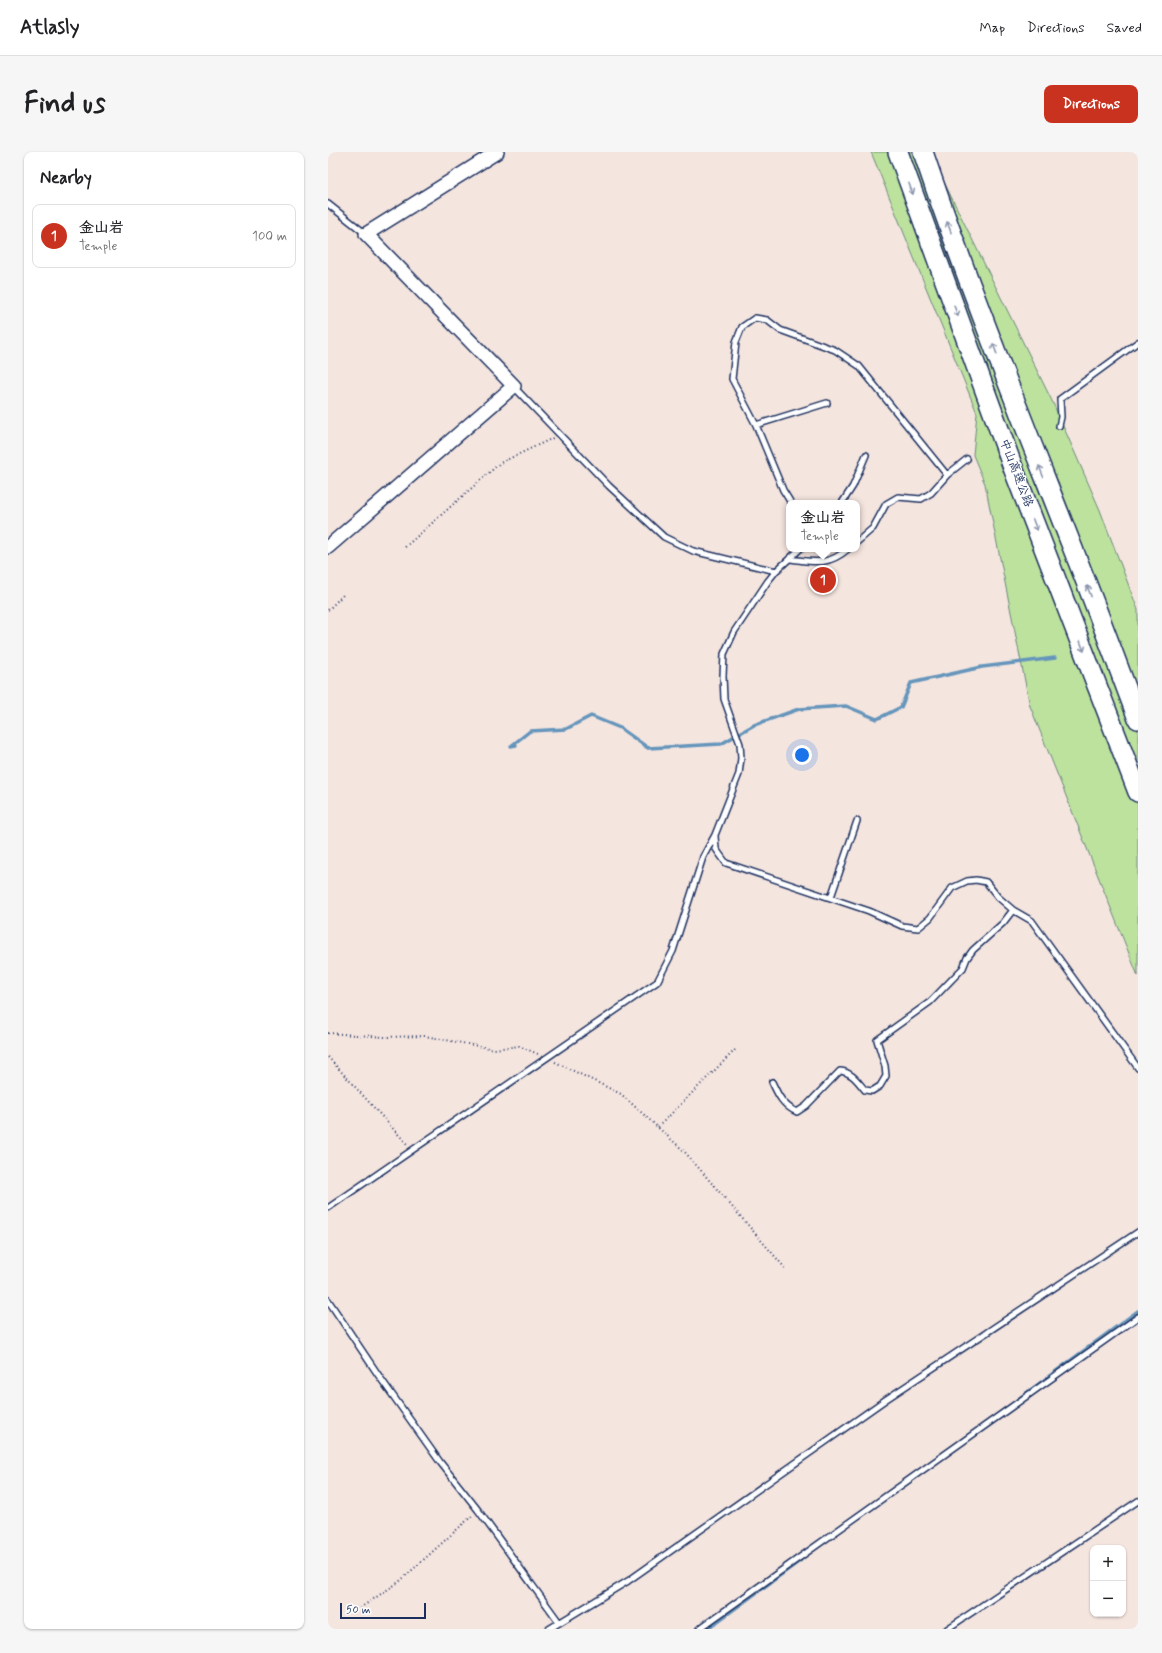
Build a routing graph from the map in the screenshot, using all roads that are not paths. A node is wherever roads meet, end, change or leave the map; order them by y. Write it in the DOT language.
graph roads {
  1 [pos="497,152"];
  2 [pos="898,152"];
  3 [pos="923,152"];
  4 [pos="328,204"];
  5 [pos="366,234"];
  6 [pos="1138,342"];
  7 [pos="514,386"];
  8 [pos="827,403"];
  9 [pos="756,425"];
  10 [pos="1059,426"];
  11 [pos="866,455"];
  12 [pos="967,459"];
  13 [pos="947,475"];
  14 [pos="790,500"];
  15 [pos="844,500"];
  16 [pos="860,539"];
  17 [pos="328,547"];
  18 [pos="797,552"];
  19 [pos="845,552"];
  20 [pos="791,559"];
  21 [pos="776,571"];
  22 [pos="1138,719"];
  23 [pos="1138,792"];
  24 [pos="857,821"];
  25 [pos="715,835"];
  26 [pos="830,897"];
  27 [pos="1013,910"];
  28 [pos="1138,1068"];
  29 [pos="772,1082"];
  30 [pos="328,1208"];
  31 [pos="1138,1232"];
  32 [pos="328,1300"];
  33 [pos="1138,1317"];
  34 [pos="1138,1501"];
  35 [pos="559,1622"];
  36 [pos="549,1629"];
  37 [pos="699,1629"];
  38 [pos="947,1629"];
  1 -- 5 [label="street"];
  2 -- 23 [label="highway, 中山高速公路, one-way"];
  22 -- 3 [label="highway, 中山高速公路, one-way"];
  4 -- 5 [label="lane"];
  5 -- 7 [label="street"];
  6 -- 10 [label="lane"];
  7 -- 17 [label="street"];
  7 -- 21 [label="lane"];
  8 -- 9 [label="lane"];
  9 -- 13 [label="lane"];
  9 -- 14 [label="lane"];
  11 -- 15 [label="lane"];
  12 -- 13 [label="lane"];
  13 -- 16 [label="lane"];
  18 -- 20 [label="lane"];
  19 -- 20 [label="lane"];
  20 -- 21 [label="lane"];
  21 -- 25 [label="lane"];
  24 -- 26 [label="lane"];
  25 -- 26 [label="lane"];
  25 -- 30 [label="lane"];
  26 -- 27 [label="lane"];
  27 -- 28 [label="lane"];
  27 -- 29 [label="lane"];
  31 -- 35 [label="lane"];
  32 -- 35 [label="lane"];
  33 -- 37 [label="lane"];
  34 -- 38 [label="lane"];
  35 -- 36 [label="lane"];
}
